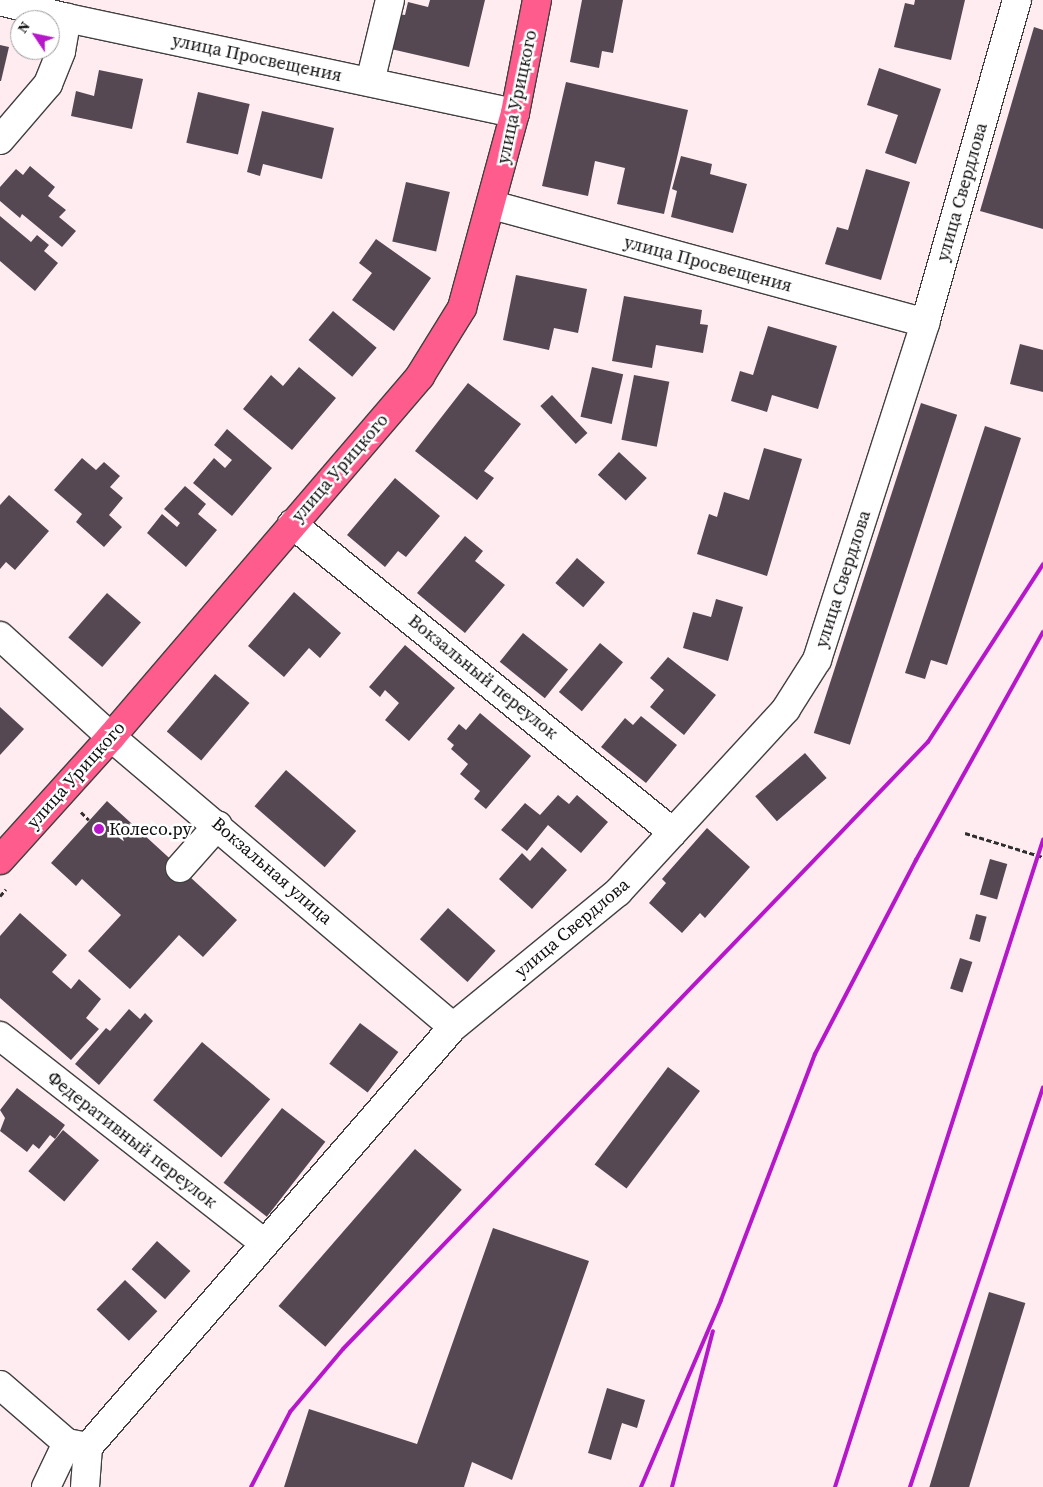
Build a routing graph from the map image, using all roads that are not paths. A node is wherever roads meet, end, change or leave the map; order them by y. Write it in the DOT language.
graph roads {
  1 [pos="390,0"];
  2 [pos="538,0"];
  3 [pos="1017,0"];
  4 [pos="15,2"];
  5 [pos="67,18"];
  6 [pos="370,82"];
  7 [pos="515,113"];
  8 [pos="0,140"];
  9 [pos="492,205"];
  10 [pos="925,323"];
  11 [pos="292,524"];
  12 [pos="0,636"];
  13 [pos="111,737"];
  14 [pos="218,825"];
  15 [pos="673,832"];
  16 [pos="0,860"];
  17 [pos="180,868"];
  18 [pos="453,1027"];
  19 [pos="0,1036"];
  20 [pos="264,1243"];
  21 [pos="0,1385"];
  22 [pos="84,1443"];
  23 [pos="46,1487"];
  24 [pos="85,1487"];
  1 -- 6 [label="street"];
  2 -- 7 [label="main road, улица Урицкого"];
  3 -- 10 [label="street, улица Свердлова"];
  4 -- 5 [label="street, улица Просвещения"];
  5 -- 6 [label="street, улица Просвещения"];
  5 -- 8 [label="street"];
  6 -- 7 [label="street, улица Просвещения"];
  7 -- 9 [label="main road, улица Урицкого"];
  9 -- 10 [label="street, улица Просвещения"];
  9 -- 11 [label="main road, улица Урицкого"];
  10 -- 15 [label="street, улица Свердлова"];
  11 -- 13 [label="main road, улица Урицкого"];
  11 -- 15 [label="street, Вокзальный переулок"];
  12 -- 13 [label="street, Вокзальная улица"];
  13 -- 14 [label="street, Вокзальная улица"];
  13 -- 16 [label="main road, улица Урицкого"];
  14 -- 17 [label="street"];
  14 -- 18 [label="street, Вокзальная улица"];
  15 -- 18 [label="street, улица Свердлова"];
  18 -- 20 [label="street, улица Свердлова"];
  19 -- 20 [label="street, Федеративный переулок"];
  20 -- 22 [label="street, улица Свердлова"];
  21 -- 22 [label="street"];
  22 -- 23 [label="street, улица Свердлова"];
  22 -- 24 [label="street"];
}
